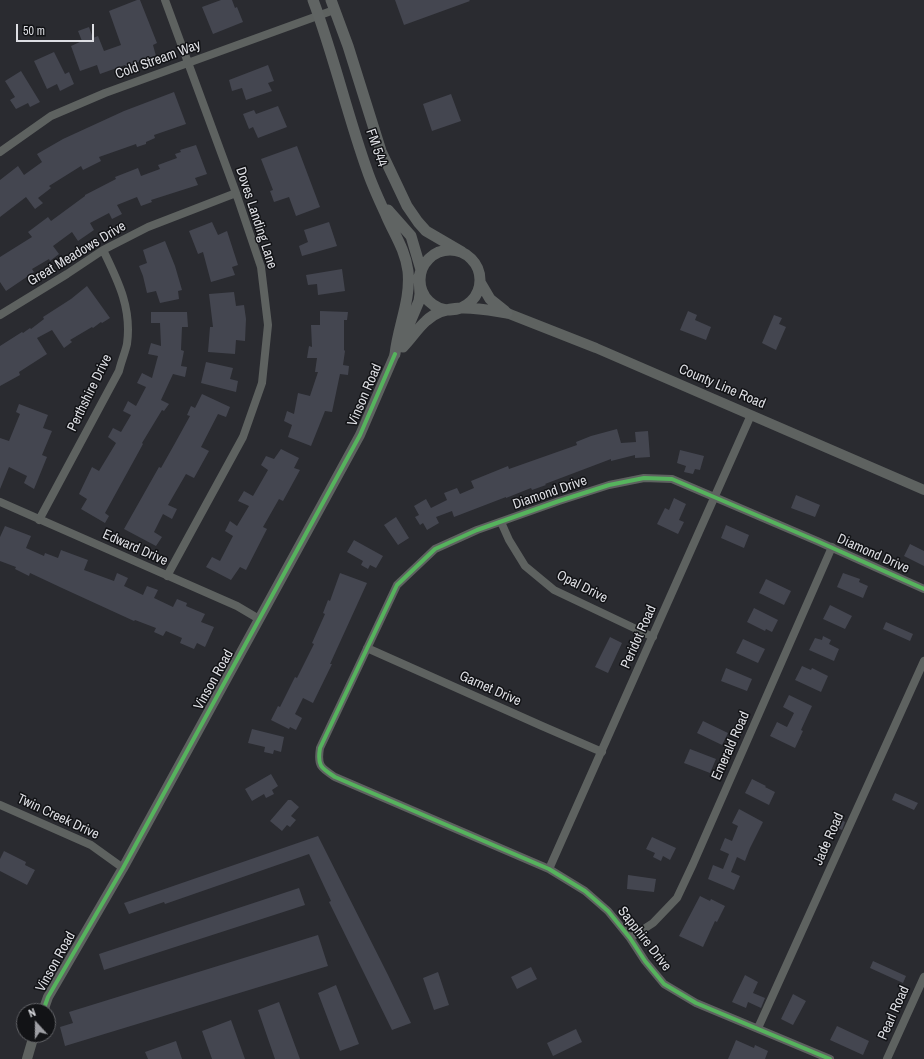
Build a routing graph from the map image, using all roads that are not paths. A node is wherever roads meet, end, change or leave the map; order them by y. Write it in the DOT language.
graph roads {
  1 [pos="165,0"];
  2 [pos="313,0"];
  3 [pos="332,5"];
  4 [pos="319,16"];
  5 [pos="188,63"];
  6 [pos="0,152"];
  7 [pos="236,193"];
  8 [pos="380,200"];
  9 [pos="104,250"];
  10 [pos="462,252"];
  11 [pos="421,270"];
  12 [pos="480,282"];
  13 [pos="420,286"];
  14 [pos="463,308"];
  15 [pos="444,310"];
  16 [pos="507,313"];
  17 [pos="0,316"];
  18 [pos="395,354"];
  19 [pos="751,415"];
  20 [pos="924,490"];
  21 [pos="714,499"];
  22 [pos="0,502"];
  23 [pos="39,520"];
  24 [pos="501,522"];
  25 [pos="832,547"];
  26 [pos="167,576"];
  27 [pos="924,589"];
  28 [pos="259,619"];
  29 [pos="654,637"];
  30 [pos="367,648"];
  31 [pos="924,661"];
  32 [pos="602,752"];
  33 [pos="335,777"];
  34 [pos="0,805"];
  35 [pos="123,868"];
  36 [pos="550,869"];
  37 [pos="630,938"];
  38 [pos="924,977"];
  39 [pos="46,1003"];
  40 [pos="758,1028"];
  41 [pos="32,1043"];
  42 [pos="27,1059"];
  43 [pos="830,1059"];
  44 [pos="887,1059"];
  1 -- 5 [label="street, Doves Landing Lane"];
  2 -- 4 [label="main road, FM 544"];
  3 -- 4 [label="street, Cold Stream Way"];
  3 -- 10 [label="main road, FM 544"];
  4 -- 5 [label="street, Cold Stream Way"];
  4 -- 8 [label="main road, FM 544"];
  5 -- 6 [label="street, Cold Stream Way"];
  5 -- 7 [label="street, Doves Landing Lane"];
  7 -- 9 [label="street, Great Meadows Drive"];
  7 -- 26 [label="street, Doves Landing Lane"];
  8 -- 11 [label="main road"];
  8 -- 18 [label="main road, FM 544"];
  9 -- 17 [label="street, Great Meadows Drive"];
  9 -- 23 [label="street, Perthshire Drive"];
  10 -- 11 [label="main road"];
  10 -- 12 [label="main road"];
  11 -- 13 [label="main road"];
  12 -- 14 [label="main road"];
  12 -- 16 [label="main road"];
  13 -- 15 [label="main road"];
  13 -- 18 [label="main road"];
  14 -- 15 [label="main road"];
  14 -- 16 [label="main road"];
  15 -- 18 [label="main road"];
  16 -- 19 [label="street, County Line Road"];
  18 -- 28 [label="street, Vinson Road"];
  19 -- 20 [label="street, County Line Road"];
  19 -- 21 [label="street, Peridot Road"];
  21 -- 24 [label="street, Diamond Drive"];
  21 -- 25 [label="street, Diamond Drive"];
  21 -- 29 [label="street, Peridot Road"];
  22 -- 23 [label="street, Edward Drive"];
  23 -- 26 [label="street, Edward Drive"];
  24 -- 29 [label="street, Opal Drive"];
  24 -- 30 [label="street, Diamond Drive"];
  25 -- 27 [label="street, Diamond Drive"];
  25 -- 37 [label="street, Emerald Road"];
  26 -- 28 [label="street, Edward Drive"];
  28 -- 35 [label="street, Vinson Road"];
  29 -- 32 [label="street, Peridot Road"];
  30 -- 32 [label="street, Garnet Drive"];
  30 -- 33 [label="street, Diamond Drive"];
  31 -- 40 [label="street, Jade Road"];
  32 -- 36 [label="street, Peridot Road"];
  33 -- 36 [label="street, Sapphire Drive"];
  34 -- 35 [label="street, Twin Creek Drive"];
  35 -- 39 [label="street, Vinson Road"];
  36 -- 37 [label="street, Sapphire Drive"];
  37 -- 40 [label="street, Sapphire Drive"];
  38 -- 44 [label="street, Pearl Road"];
  40 -- 43 [label="street, Sapphire Drive"];
  41 -- 42 [label="street"];
}
